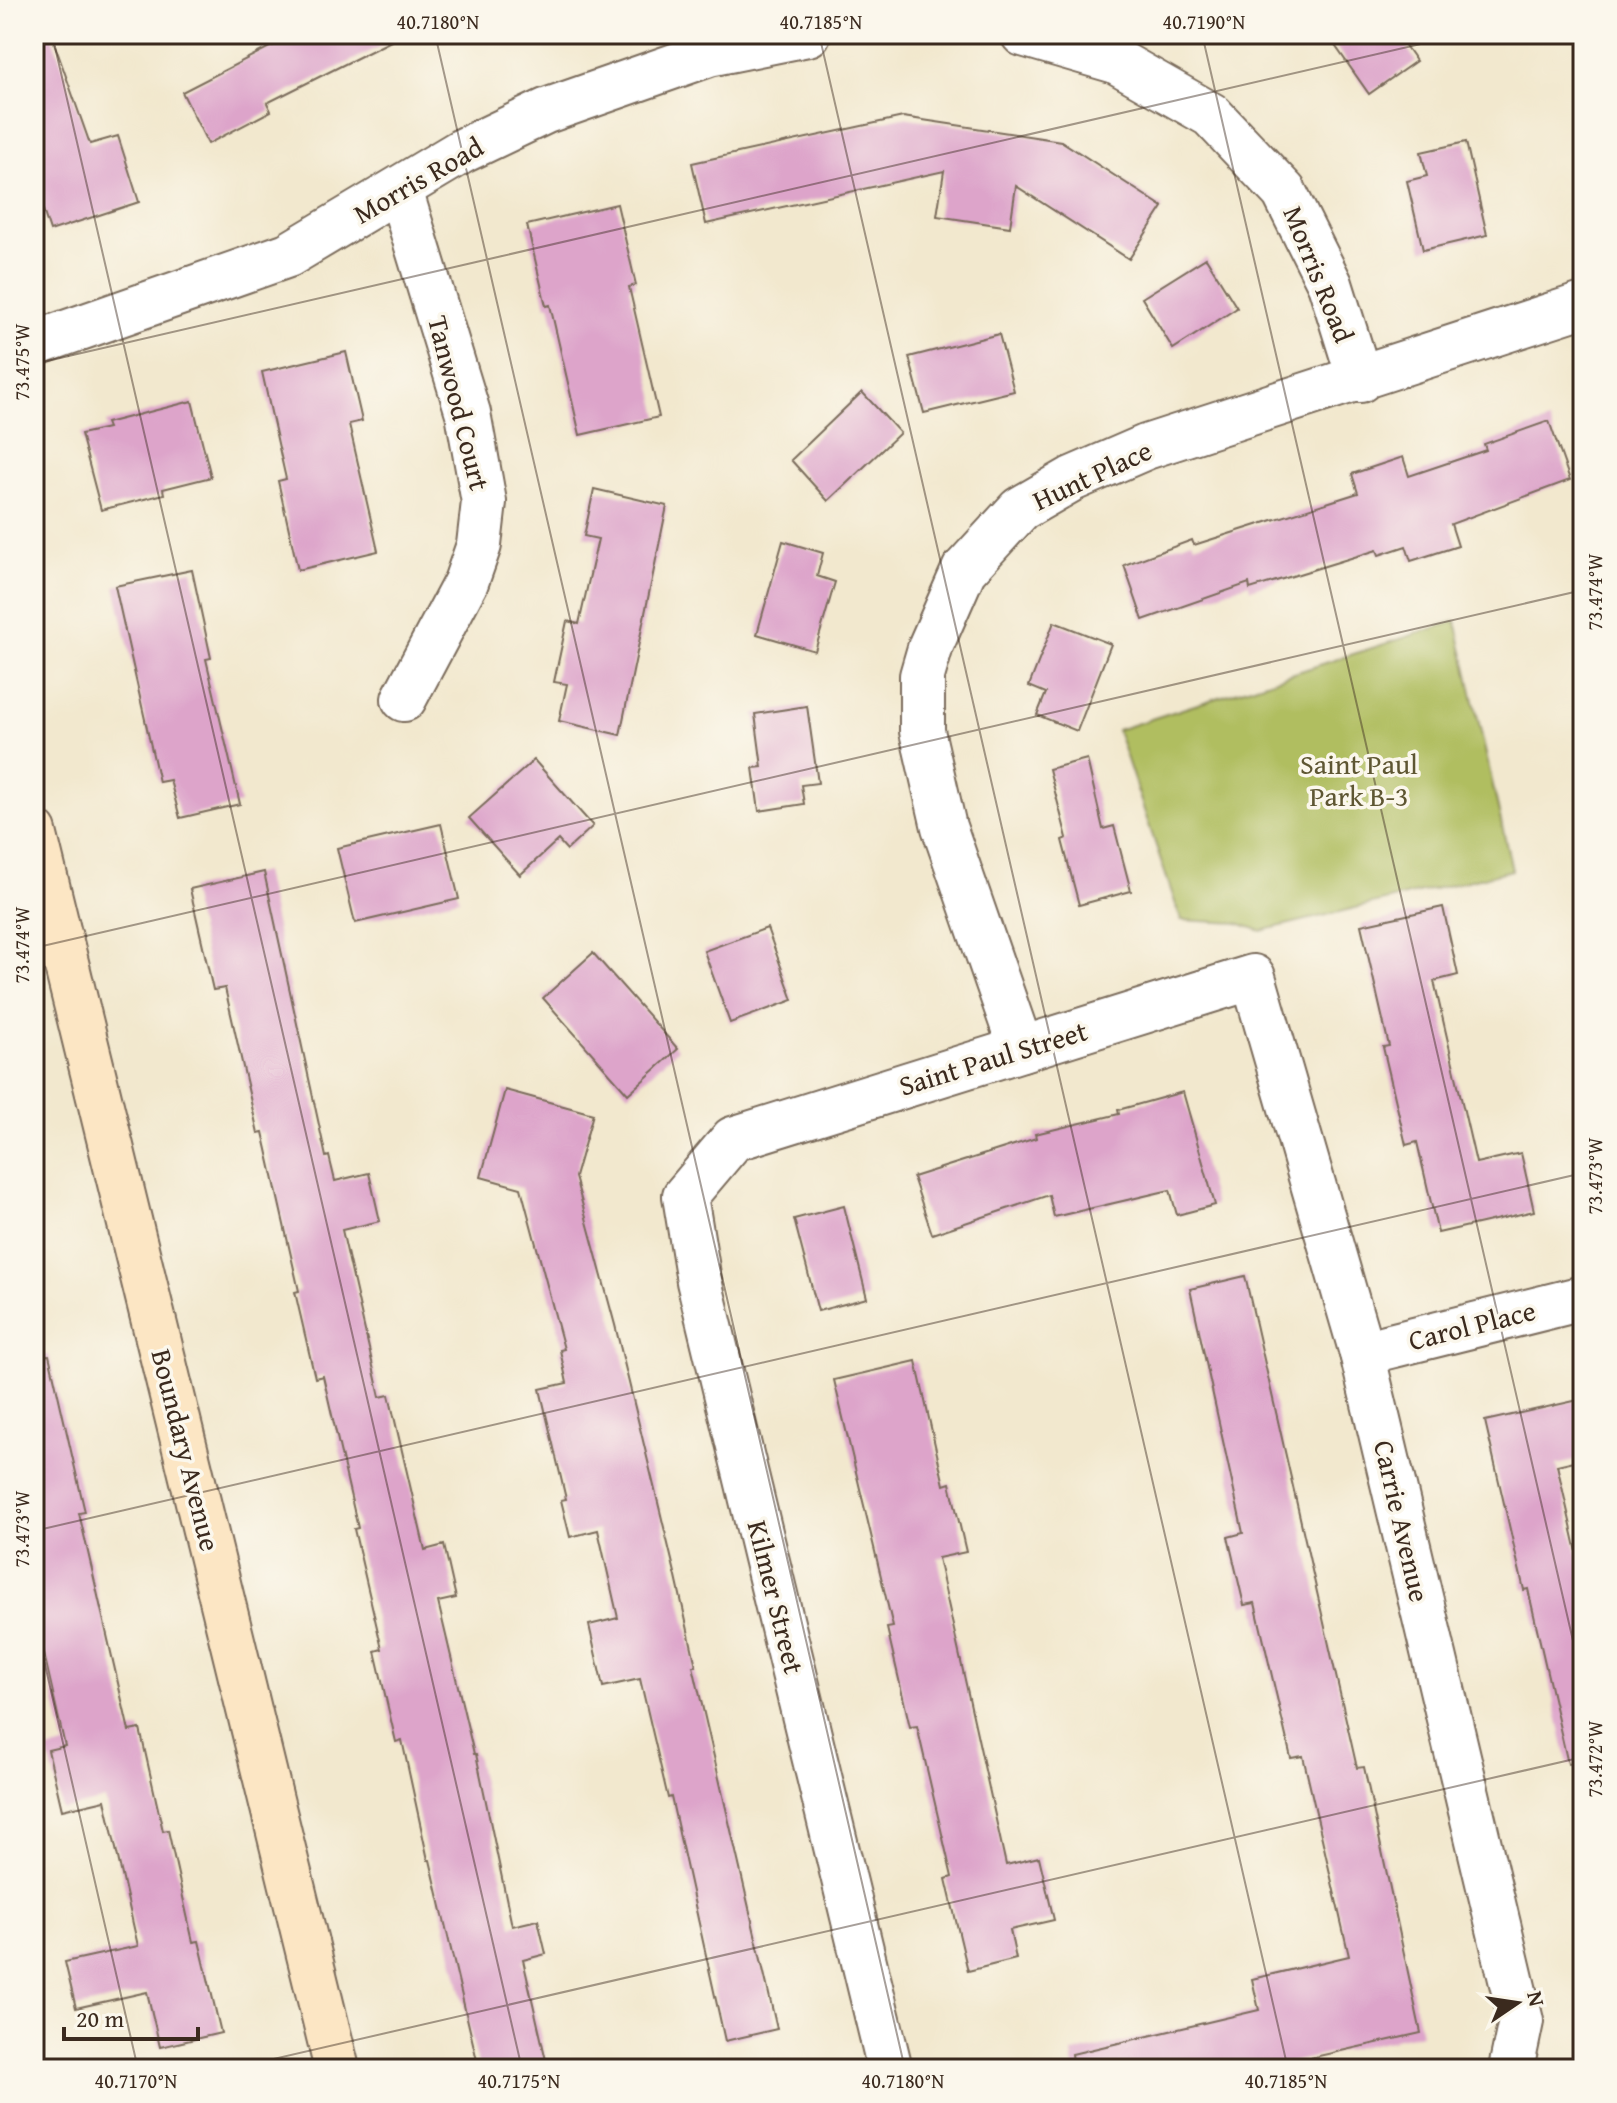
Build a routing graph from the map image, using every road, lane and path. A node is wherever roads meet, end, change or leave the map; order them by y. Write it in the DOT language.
graph roads {
  1 [pos="808,34"];
  2 [pos="1023,34"];
  3 [pos="400,190"];
  4 [pos="1583,305"];
  5 [pos="34,344"];
  6 [pos="1360,380"];
  7 [pos="404,699"];
  8 [pos="34,832"];
  9 [pos="1253,977"];
  10 [pos="1021,1049"];
  11 [pos="733,1139"];
  12 [pos="1583,1298"];
  13 [pos="1362,1353"];
  14 [pos="337,2069"];
  15 [pos="890,2069"];
  16 [pos="1511,2069"];
  1 -- 3 [label="street, Morris Road"];
  2 -- 6 [label="street, Morris Road"];
  3 -- 5 [label="street, Morris Road"];
  3 -- 7 [label="street, Tanwood Court"];
  4 -- 6 [label="street, Hunt Place"];
  6 -- 10 [label="street, Hunt Place"];
  8 -- 14 [label="main road, Boundary Avenue"];
  9 -- 10 [label="street, Saint Paul Street"];
  9 -- 13 [label="street, Carrie Avenue"];
  10 -- 11 [label="street, Saint Paul Street"];
  11 -- 15 [label="street, Kilmer Street"];
  12 -- 13 [label="street, Carol Place"];
  13 -- 16 [label="street, Carrie Avenue"];
}
